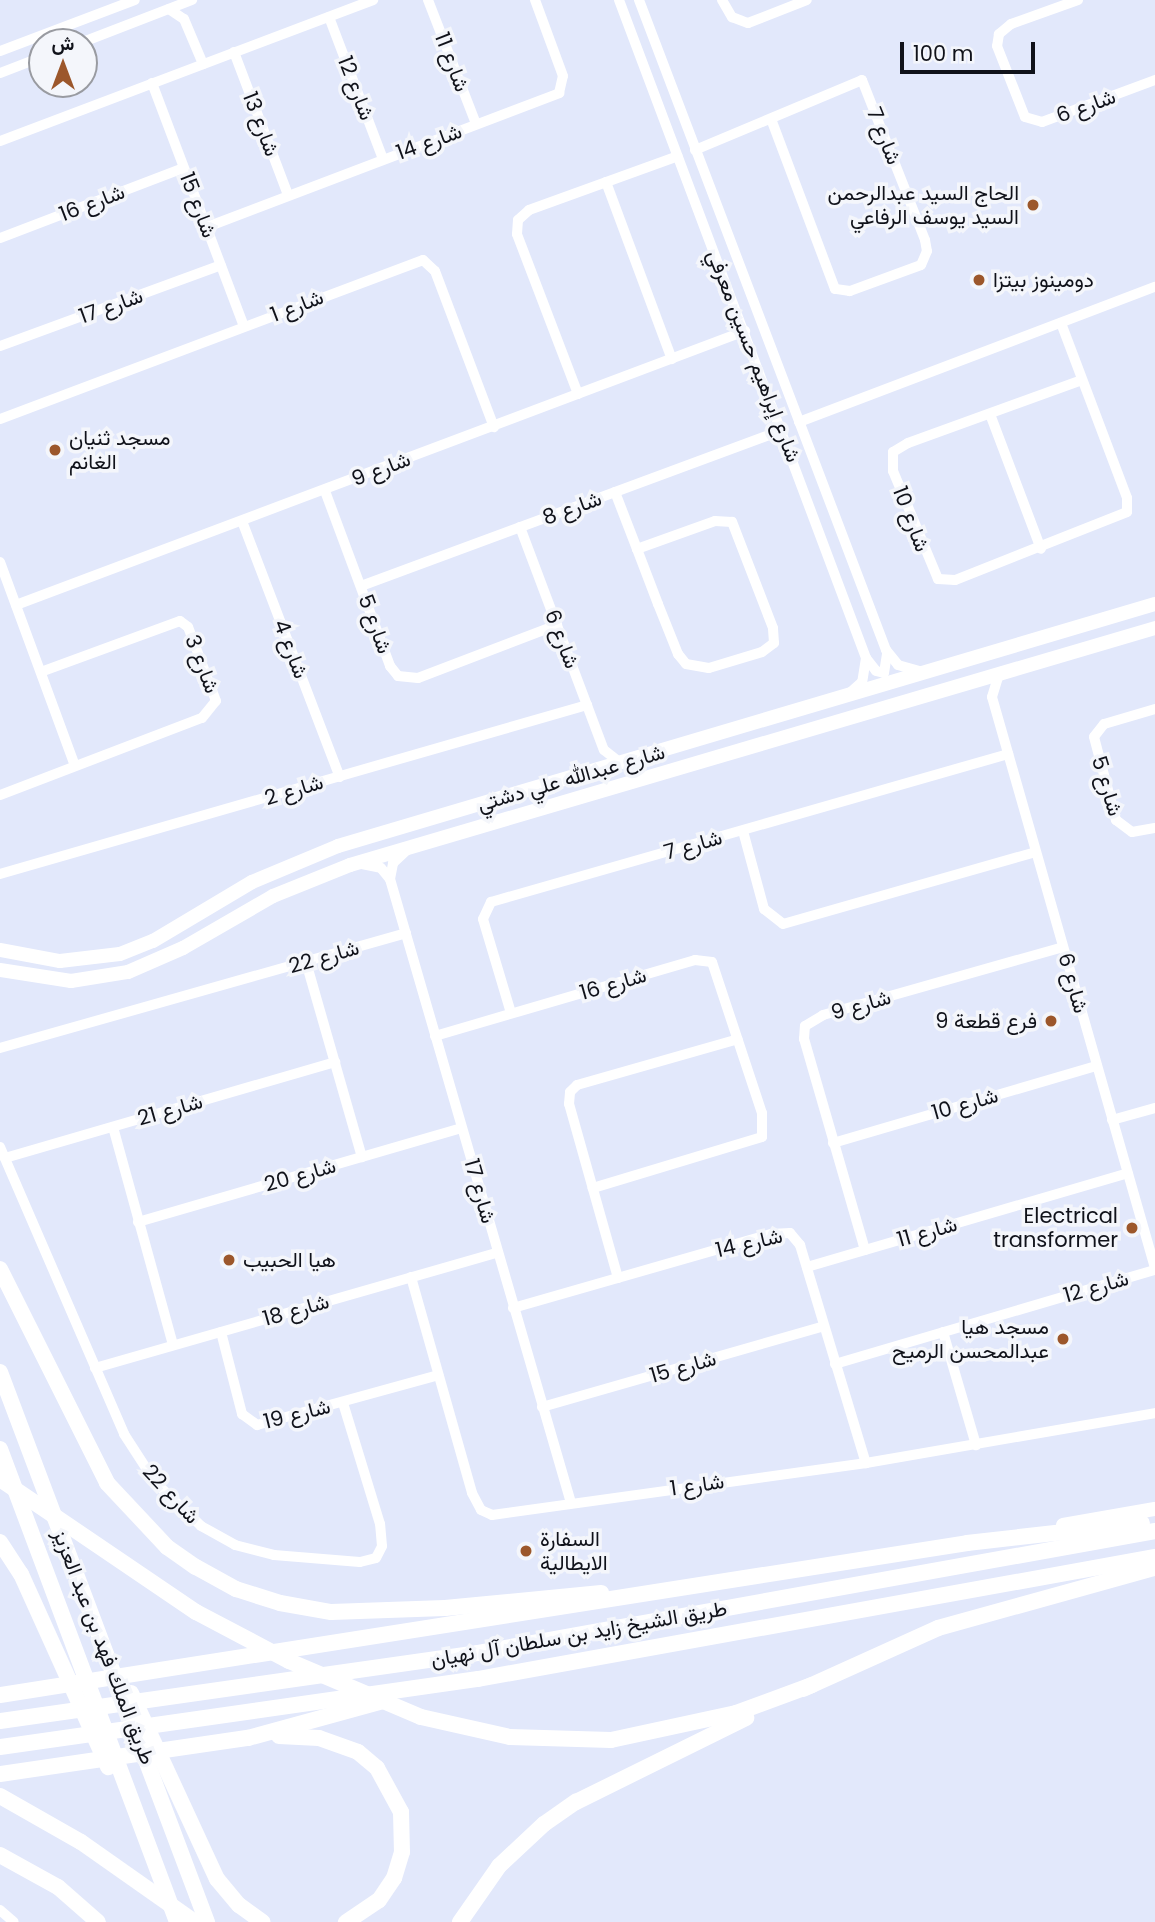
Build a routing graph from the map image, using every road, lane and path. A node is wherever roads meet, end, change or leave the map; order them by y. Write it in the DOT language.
graph roads {
  1 [pos="135,0"];
  2 [pos="373,0"];
  3 [pos="428,0"];
  4 [pos="535,0"];
  5 [pos="619,0"];
  6 [pos="632,0"];
  7 [pos="639,0"];
  8 [pos="722,0"];
  9 [pos="807,0"];
  10 [pos="1078,0"];
  11 [pos="191,1"];
  12 [pos="169,9"];
  13 [pos="645,16"];
  14 [pos="329,17"];
  15 [pos="184,19"];
  16 [pos="98,36"];
  17 [pos="0,51"];
  18 [pos="234,52"];
  19 [pos="28,62"];
  20 [pos="203,64"];
  21 [pos="0,73"];
  22 [pos="1155,80"];
  23 [pos="152,83"];
  24 [pos="771,119"];
  25 [pos="476,124"];
  26 [pos="0,141"];
  27 [pos="695,150"];
  28 [pos="678,156"];
  29 [pos="383,159"];
  30 [pos="183,168"];
  31 [pos="606,183"];
  32 [pos="288,195"];
  33 [pos="207,227"];
  34 [pos="0,238"];
  35 [pos="221,265"];
  36 [pos="1155,287"];
  37 [pos="1061,323"];
  38 [pos="244,326"];
  39 [pos="745,331"];
  40 [pos="0,346"];
  41 [pos="672,359"];
  42 [pos="1082,380"];
  43 [pos="578,394"];
  44 [pos="990,414"];
  45 [pos="0,419"];
  46 [pos="799,422"];
  47 [pos="494,427"];
  48 [pos="782,430"];
  49 [pos="324,491"];
  50 [pos="615,492"];
  51 [pos="242,522"];
  52 [pos="520,527"];
  53 [pos="637,549"];
  54 [pos="1041,549"];
  55 [pos="0,562"];
  56 [pos="361,586"];
  57 [pos="1155,604"];
  58 [pos="16,605"];
  59 [pos="1155,611"];
  60 [pos="1094,623"];
  61 [pos="557,625"];
  62 [pos="1155,628"];
  63 [pos="1125,637"];
  64 [pos="886,650"];
  65 [pos="866,658"];
  66 [pos="935,671"];
  67 [pos="41,672"];
  68 [pos="999,674"];
  69 [pos="973,682"];
  70 [pos="992,697"];
  71 [pos="835,700"];
  72 [pos="587,705"];
  73 [pos="1155,709"];
  74 [pos="604,750"];
  75 [pos="1008,754"];
  76 [pos="621,764"];
  77 [pos="75,766"];
  78 [pos="597,771"];
  79 [pos="340,777"];
  80 [pos="0,795"];
  81 [pos="1155,828"];
  82 [pos="743,831"];
  83 [pos="414,846"];
  84 [pos="320,852"];
  85 [pos="1035,852"];
  86 [pos="350,865"];
  87 [pos="0,874"];
  88 [pos="390,879"];
  89 [pos="259,903"];
  90 [pos="406,933"];
  91 [pos="1063,947"];
  92 [pos="0,950"];
  93 [pos="306,962"];
  94 [pos="0,970"];
  95 [pos="511,1013"];
  96 [pos="435,1036"];
  97 [pos="738,1039"];
  98 [pos="0,1048"];
  99 [pos="335,1062"];
  100 [pos="1097,1066"];
  101 [pos="1155,1108"];
  102 [pos="1112,1120"];
  103 [pos="113,1127"];
  104 [pos="462,1128"];
  105 [pos="833,1143"];
  106 [pos="2,1153"];
  107 [pos="362,1157"];
  108 [pos="1128,1173"];
  109 [pos="593,1188"];
  110 [pos="138,1222"];
  111 [pos="865,1250"];
  112 [pos="498,1253"];
  113 [pos="807,1267"];
  114 [pos="0,1269"];
  115 [pos="1155,1269"];
  116 [pos="411,1278"];
  117 [pos="618,1278"];
  118 [pos="513,1308"];
  119 [pos="824,1326"];
  120 [pos="221,1332"];
  121 [pos="943,1332"];
  122 [pos="173,1345"];
  123 [pos="835,1364"];
  124 [pos="95,1368"];
  125 [pos="0,1372"];
  126 [pos="438,1375"];
  127 [pos="343,1403"];
  128 [pos="542,1407"];
  129 [pos="1155,1413"];
  130 [pos="976,1445"];
  131 [pos="0,1449"];
  132 [pos="866,1463"];
  133 [pos="0,1479"];
  134 [pos="571,1503"];
  135 [pos="1155,1509"];
  136 [pos="1155,1522"];
  137 [pos="1155,1531"];
  138 [pos="0,1542"];
  139 [pos="967,1543"];
  140 [pos="1155,1558"];
  141 [pos="1155,1568"];
  142 [pos="708,1586"];
  143 [pos="103,1642"];
  144 [pos="478,1679"];
  145 [pos="811,1685"];
  146 [pos="0,1695"];
  147 [pos="0,1721"];
  148 [pos="248,1738"];
  149 [pos="0,1747"];
  150 [pos="0,1774"];
  151 [pos="0,1796"];
  152 [pos="139,1826"];
  153 [pos="0,1855"];
  154 [pos="0,1910"];
  155 [pos="14,1922"];
  156 [pos="98,1922"];
  157 [pos="177,1922"];
  158 [pos="195,1922"];
  159 [pos="207,1922"];
  160 [pos="262,1922"];
  161 [pos="346,1922"];
  162 [pos="460,1922"];
  1 -- 17 [label="street"];
  2 -- 14 [label="street"];
  3 -- 25 [label="street, شارع 11"];
  4 -- 25 [label="street, شارع 14"];
  5 -- 28 [label="street, شارع إبراهيم حسين معرفي"];
  6 -- 13 [label="street"];
  7 -- 13 [label="street, شارع إبراهيم حسين معرفي"];
  8 -- 9 [label="street"];
  10 -- 22 [label="street, شارع 6"];
  11 -- 12 [label="street"];
  11 -- 15 [label="street"];
  12 -- 15 [label="street"];
  12 -- 16 [label="street"];
  13 -- 27 [label="street, شارع إبراهيم حسين معرفي"];
  14 -- 18 [label="street"];
  14 -- 29 [label="street, شارع 12"];
  15 -- 20 [label="street"];
  18 -- 20 [label="street"];
  18 -- 32 [label="street, شارع 13"];
  19 -- 21 [label="street"];
  20 -- 23 [label="street"];
  23 -- 26 [label="street"];
  23 -- 30 [label="street, شارع 15"];
  24 -- 24 [label="street, شارع 7"];
  24 -- 27 [label="street, شارع 7"];
  25 -- 29 [label="street, شارع 14"];
  27 -- 46 [label="street, شارع إبراهيم حسين معرفي"];
  28 -- 31 [label="street"];
  28 -- 39 [label="street, شارع إبراهيم حسين معرفي"];
  29 -- 32 [label="street, شارع 14"];
  30 -- 33 [label="street, شارع 15"];
  30 -- 34 [label="street, شارع 16"];
  31 -- 41 [label="street"];
  31 -- 43 [label="street"];
  32 -- 33 [label="street, شارع 14"];
  33 -- 35 [label="street, شارع 15"];
  35 -- 38 [label="street, شارع 15"];
  35 -- 40 [label="street, شارع 17"];
  36 -- 37 [label="street"];
  37 -- 42 [label="street, شارع 10"];
  37 -- 46 [label="street"];
  38 -- 45 [label="street, شارع 1"];
  38 -- 47 [label="street, شارع 1"];
  39 -- 41 [label="street, شارع 9"];
  39 -- 48 [label="street, شارع إبراهيم حسين معرفي"];
  41 -- 43 [label="street, شارع 9"];
  42 -- 44 [label="street, شارع 10"];
  42 -- 54 [label="street, شارع 10"];
  43 -- 47 [label="street, شارع 9"];
  44 -- 54 [label="street"];
  44 -- 54 [label="street, شارع 10"];
  46 -- 64 [label="street, شارع إبراهيم حسين معرفي"];
  47 -- 49 [label="street, شارع 9"];
  48 -- 50 [label="street, شارع 8"];
  48 -- 65 [label="street, شارع إبراهيم حسين معرفي"];
  49 -- 51 [label="street, شارع 9"];
  49 -- 56 [label="street, شارع 5"];
  50 -- 52 [label="street, شارع 8"];
  50 -- 53 [label="street"];
  51 -- 58 [label="street, شارع 9"];
  51 -- 79 [label="street, شارع 4"];
  52 -- 56 [label="street, شارع 8"];
  52 -- 61 [label="street, شارع 6"];
  53 -- 53 [label="street"];
  55 -- 58 [label="street"];
  56 -- 61 [label="street, شارع 5"];
  57 -- 60 [label="main road, شارع عبدالله علي دشتي"];
  58 -- 67 [label="street"];
  59 -- 63 [label="main road"];
  60 -- 66 [label="main road, شارع عبدالله علي دشتي"];
  60 -- 68 [label="main road"];
  61 -- 72 [label="street, شارع 6"];
  62 -- 63 [label="main road, شارع عبدالله علي دشتي"];
  63 -- 68 [label="main road, شارع عبدالله علي دشتي"];
  64 -- 65 [label="street"];
  64 -- 66 [label="street"];
  65 -- 71 [label="street"];
  66 -- 71 [label="main road, شارع عبدالله علي دشتي"];
  67 -- 77 [label="street"];
  67 -- 77 [label="street, شارع 3"];
  68 -- 69 [label="main road, شارع عبدالله علي دشتي"];
  68 -- 70 [label="street"];
  69 -- 70 [label="street"];
  69 -- 83 [label="main road, شارع عبدالله علي دشتي"];
  70 -- 75 [label="street, شارع 6"];
  71 -- 76 [label="main road, شارع عبدالله علي دشتي"];
  72 -- 74 [label="street, شارع 6"];
  72 -- 79 [label="street, شارع 2"];
  73 -- 81 [label="street, شارع 5"];
  74 -- 76 [label="street, شارع 6"];
  74 -- 78 [label="street"];
  75 -- 82 [label="street, شارع 7"];
  75 -- 85 [label="street, شارع 6"];
  76 -- 78 [label="main road, شارع عبدالله علي دشتي"];
  77 -- 80 [label="street, شارع 3"];
  78 -- 84 [label="main road, شارع عبدالله علي دشتي"];
  79 -- 87 [label="street, شارع 2"];
  82 -- 85 [label="street"];
  82 -- 95 [label="street, شارع 7"];
  83 -- 86 [label="main road, شارع عبدالله علي دشتي"];
  83 -- 88 [label="street"];
  84 -- 89 [label="main road"];
  84 -- 92 [label="main road, شارع عبدالله علي دشتي"];
  85 -- 91 [label="street, شارع 6"];
  86 -- 88 [label="street"];
  86 -- 89 [label="main road, شارع عبدالله علي دشتي"];
  88 -- 90 [label="street, شارع 17"];
  89 -- 94 [label="main road, شارع عبدالله علي دشتي"];
  90 -- 93 [label="street, شارع 22"];
  90 -- 96 [label="street, شارع 17"];
  91 -- 100 [label="street, شارع 6"];
  91 -- 105 [label="street, شارع 9"];
  93 -- 98 [label="street, شارع 22"];
  93 -- 99 [label="street"];
  95 -- 96 [label="street, شارع 16"];
  95 -- 97 [label="street, شارع 16"];
  96 -- 104 [label="street, شارع 17"];
  97 -- 109 [label="street"];
  97 -- 109 [label="street, شارع 16"];
  99 -- 103 [label="street, شارع 21"];
  99 -- 107 [label="street"];
  100 -- 102 [label="street, شارع 6"];
  100 -- 105 [label="street, شارع 10"];
  101 -- 102 [label="street"];
  102 -- 108 [label="street, شارع 6"];
  103 -- 106 [label="street, شارع 21"];
  103 -- 110 [label="street"];
  104 -- 107 [label="street, شارع 20"];
  104 -- 112 [label="street, شارع 17"];
  105 -- 111 [label="street, شارع 9"];
  106 -- 124 [label="street, شارع 22"];
  107 -- 110 [label="street, شارع 20"];
  108 -- 111 [label="street, شارع 11"];
  108 -- 115 [label="street, شارع 6"];
  109 -- 117 [label="street"];
  110 -- 122 [label="street"];
  111 -- 113 [label="street, شارع 11"];
  112 -- 116 [label="street, شارع 18"];
  112 -- 118 [label="street, شارع 17"];
  113 -- 117 [label="street, شارع 14"];
  113 -- 119 [label="street, شارع 14"];
  114 -- 142 [label="highway"];
  115 -- 121 [label="street, شارع 12"];
  116 -- 120 [label="street, شارع 18"];
  116 -- 126 [label="street, شارع 1"];
  117 -- 118 [label="street, شارع 14"];
  118 -- 128 [label="street, شارع 17"];
  119 -- 123 [label="street, شارع 14"];
  119 -- 128 [label="street, شارع 15"];
  120 -- 122 [label="street, شارع 18"];
  120 -- 127 [label="street, شارع 19"];
  121 -- 123 [label="street, شارع 12"];
  121 -- 130 [label="street"];
  122 -- 124 [label="street, شارع 18"];
  123 -- 132 [label="street, شارع 14"];
  124 -- 127 [label="street, شارع 22"];
  125 -- 143 [label="highway, طريق الملك فهد بن عبد العزيز"];
  126 -- 127 [label="street, شارع 19"];
  126 -- 134 [label="street, شارع 1"];
  128 -- 134 [label="street, شارع 17"];
  129 -- 130 [label="street, شارع 1"];
  130 -- 132 [label="street, شارع 1"];
  131 -- 152 [label="highway, طريق الملك فهد بن عبد العزيز"];
  132 -- 134 [label="street, شارع 1"];
  133 -- 145 [label="highway"];
  135 -- 139 [label="main road"];
  136 -- 139 [label="highway"];
  137 -- 147 [label="highway, طريق الشيخ زايد بن سلطان آل نهيان"];
  138 -- 152 [label="highway"];
  139 -- 142 [label="highway"];
  140 -- 144 [label="highway, طريق الشيخ زايد بن سلطان آل نهيان"];
  141 -- 145 [label="highway"];
  142 -- 146 [label="highway"];
  143 -- 159 [label="highway, طريق الملك فهد بن عبد العزيز"];
  143 -- 160 [label="highway"];
  144 -- 148 [label="highway"];
  144 -- 149 [label="highway, طريق الشيخ زايد بن سلطان آل نهيان"];
  145 -- 162 [label="highway"];
  148 -- 150 [label="highway"];
  148 -- 161 [label="highway"];
  151 -- 158 [label="highway"];
  152 -- 157 [label="highway, طريق الملك فهد بن عبد العزيز"];
  153 -- 156 [label="highway"];
  154 -- 155 [label="street"];
}
